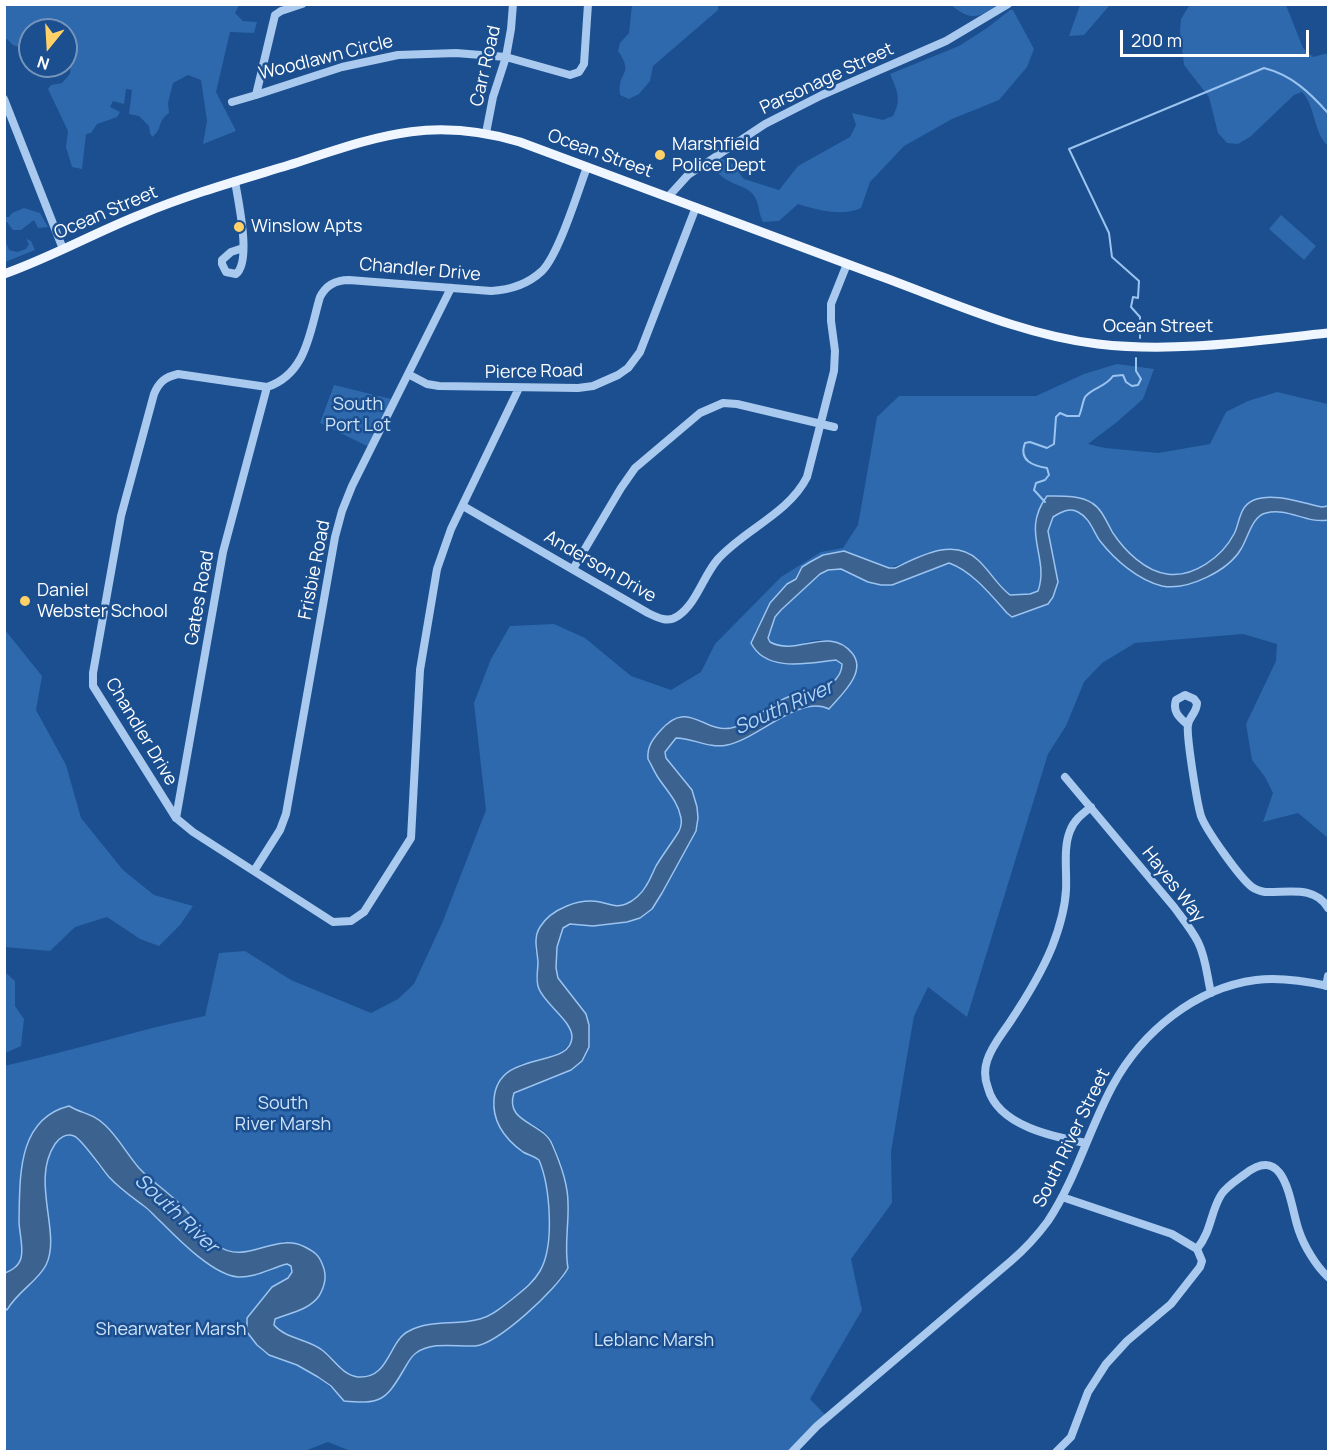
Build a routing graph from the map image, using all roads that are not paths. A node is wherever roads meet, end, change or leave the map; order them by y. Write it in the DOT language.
graph roads {
  1 [pos="302,4"];
  2 [pos="513,4"];
  3 [pos="588,4"];
  4 [pos="1008,4"];
  5 [pos="506,57"];
  6 [pos="256,95"];
  7 [pos="4,99"];
  8 [pos="232,102"];
  9 [pos="486,134"];
  10 [pos="587,167"];
  11 [pos="235,181"];
  12 [pos="668,197"];
  13 [pos="696,207"];
  14 [pos="243,248"];
  15 [pos="63,249"];
  16 [pos="847,264"];
  17 [pos="4,274"];
  18 [pos="451,288"];
  19 [pos="1329,333"];
  20 [pos="408,374"];
  21 [pos="267,387"];
  22 [pos="519,388"];
  23 [pos="820,423"];
  24 [pos="834,427"];
  25 [pos="463,506"];
  26 [pos="573,569"];
  27 [pos="1188,725"];
  28 [pos="1065,777"];
  29 [pos="1090,807"];
  30 [pos="176,818"];
  31 [pos="254,871"];
  32 [pos="1328,905"];
  33 [pos="1329,976"];
  34 [pos="1327,986"];
  35 [pos="1211,993"];
  36 [pos="1086,1143"];
  37 [pos="1062,1197"];
  38 [pos="1197,1249"];
  39 [pos="1329,1277"];
  40 [pos="792,1452"];
  41 [pos="1056,1452"];
  1 -- 6 [label="street, Woodlawn Circle"];
  2 -- 5 [label="street, Carr Road"];
  3 -- 5 [label="street, Woodlawn Circle"];
  4 -- 12 [label="street, Parsonage Street"];
  5 -- 6 [label="street, Woodlawn Circle"];
  5 -- 9 [label="street, Carr Road"];
  6 -- 8 [label="street"];
  7 -- 15 [label="street"];
  9 -- 10 [label="main road, Ocean Street"];
  9 -- 11 [label="main road, Ocean Street"];
  10 -- 12 [label="main road, Ocean Street"];
  10 -- 18 [label="street, Chandler Drive"];
  11 -- 14 [label="street"];
  11 -- 15 [label="main road, Ocean Street"];
  12 -- 13 [label="main road, Ocean Street"];
  13 -- 16 [label="main road, Ocean Street"];
  13 -- 22 [label="street, Pierce Road"];
  15 -- 17 [label="main road, Ocean Street"];
  16 -- 19 [label="main road, Ocean Street"];
  16 -- 23 [label="street, Anderson Drive"];
  18 -- 20 [label="street, Frisbie Road"];
  18 -- 21 [label="street, Chandler Drive"];
  20 -- 22 [label="street, Pierce Road"];
  20 -- 31 [label="street, Frisbie Road"];
  21 -- 30 [label="street, Gates Road"];
  21 -- 30 [label="street, Chandler Drive"];
  22 -- 25 [label="street, Chandler Drive"];
  23 -- 24 [label="street"];
  23 -- 26 [label="street"];
  23 -- 26 [label="street, Anderson Drive"];
  25 -- 26 [label="street, Anderson Drive"];
  25 -- 31 [label="street, Chandler Drive"];
  27 -- 32 [label="street"];
  28 -- 29 [label="street, Hayes Way"];
  29 -- 35 [label="street, Hayes Way"];
  29 -- 36 [label="street"];
  30 -- 31 [label="street, Chandler Drive"];
  33 -- 34 [label="street"];
  34 -- 35 [label="street, South River Street"];
  35 -- 36 [label="street, South River Street"];
  36 -- 37 [label="street, South River Street"];
  37 -- 38 [label="street"];
  37 -- 40 [label="street, South River Street"];
  38 -- 39 [label="street"];
  38 -- 41 [label="street"];
}
